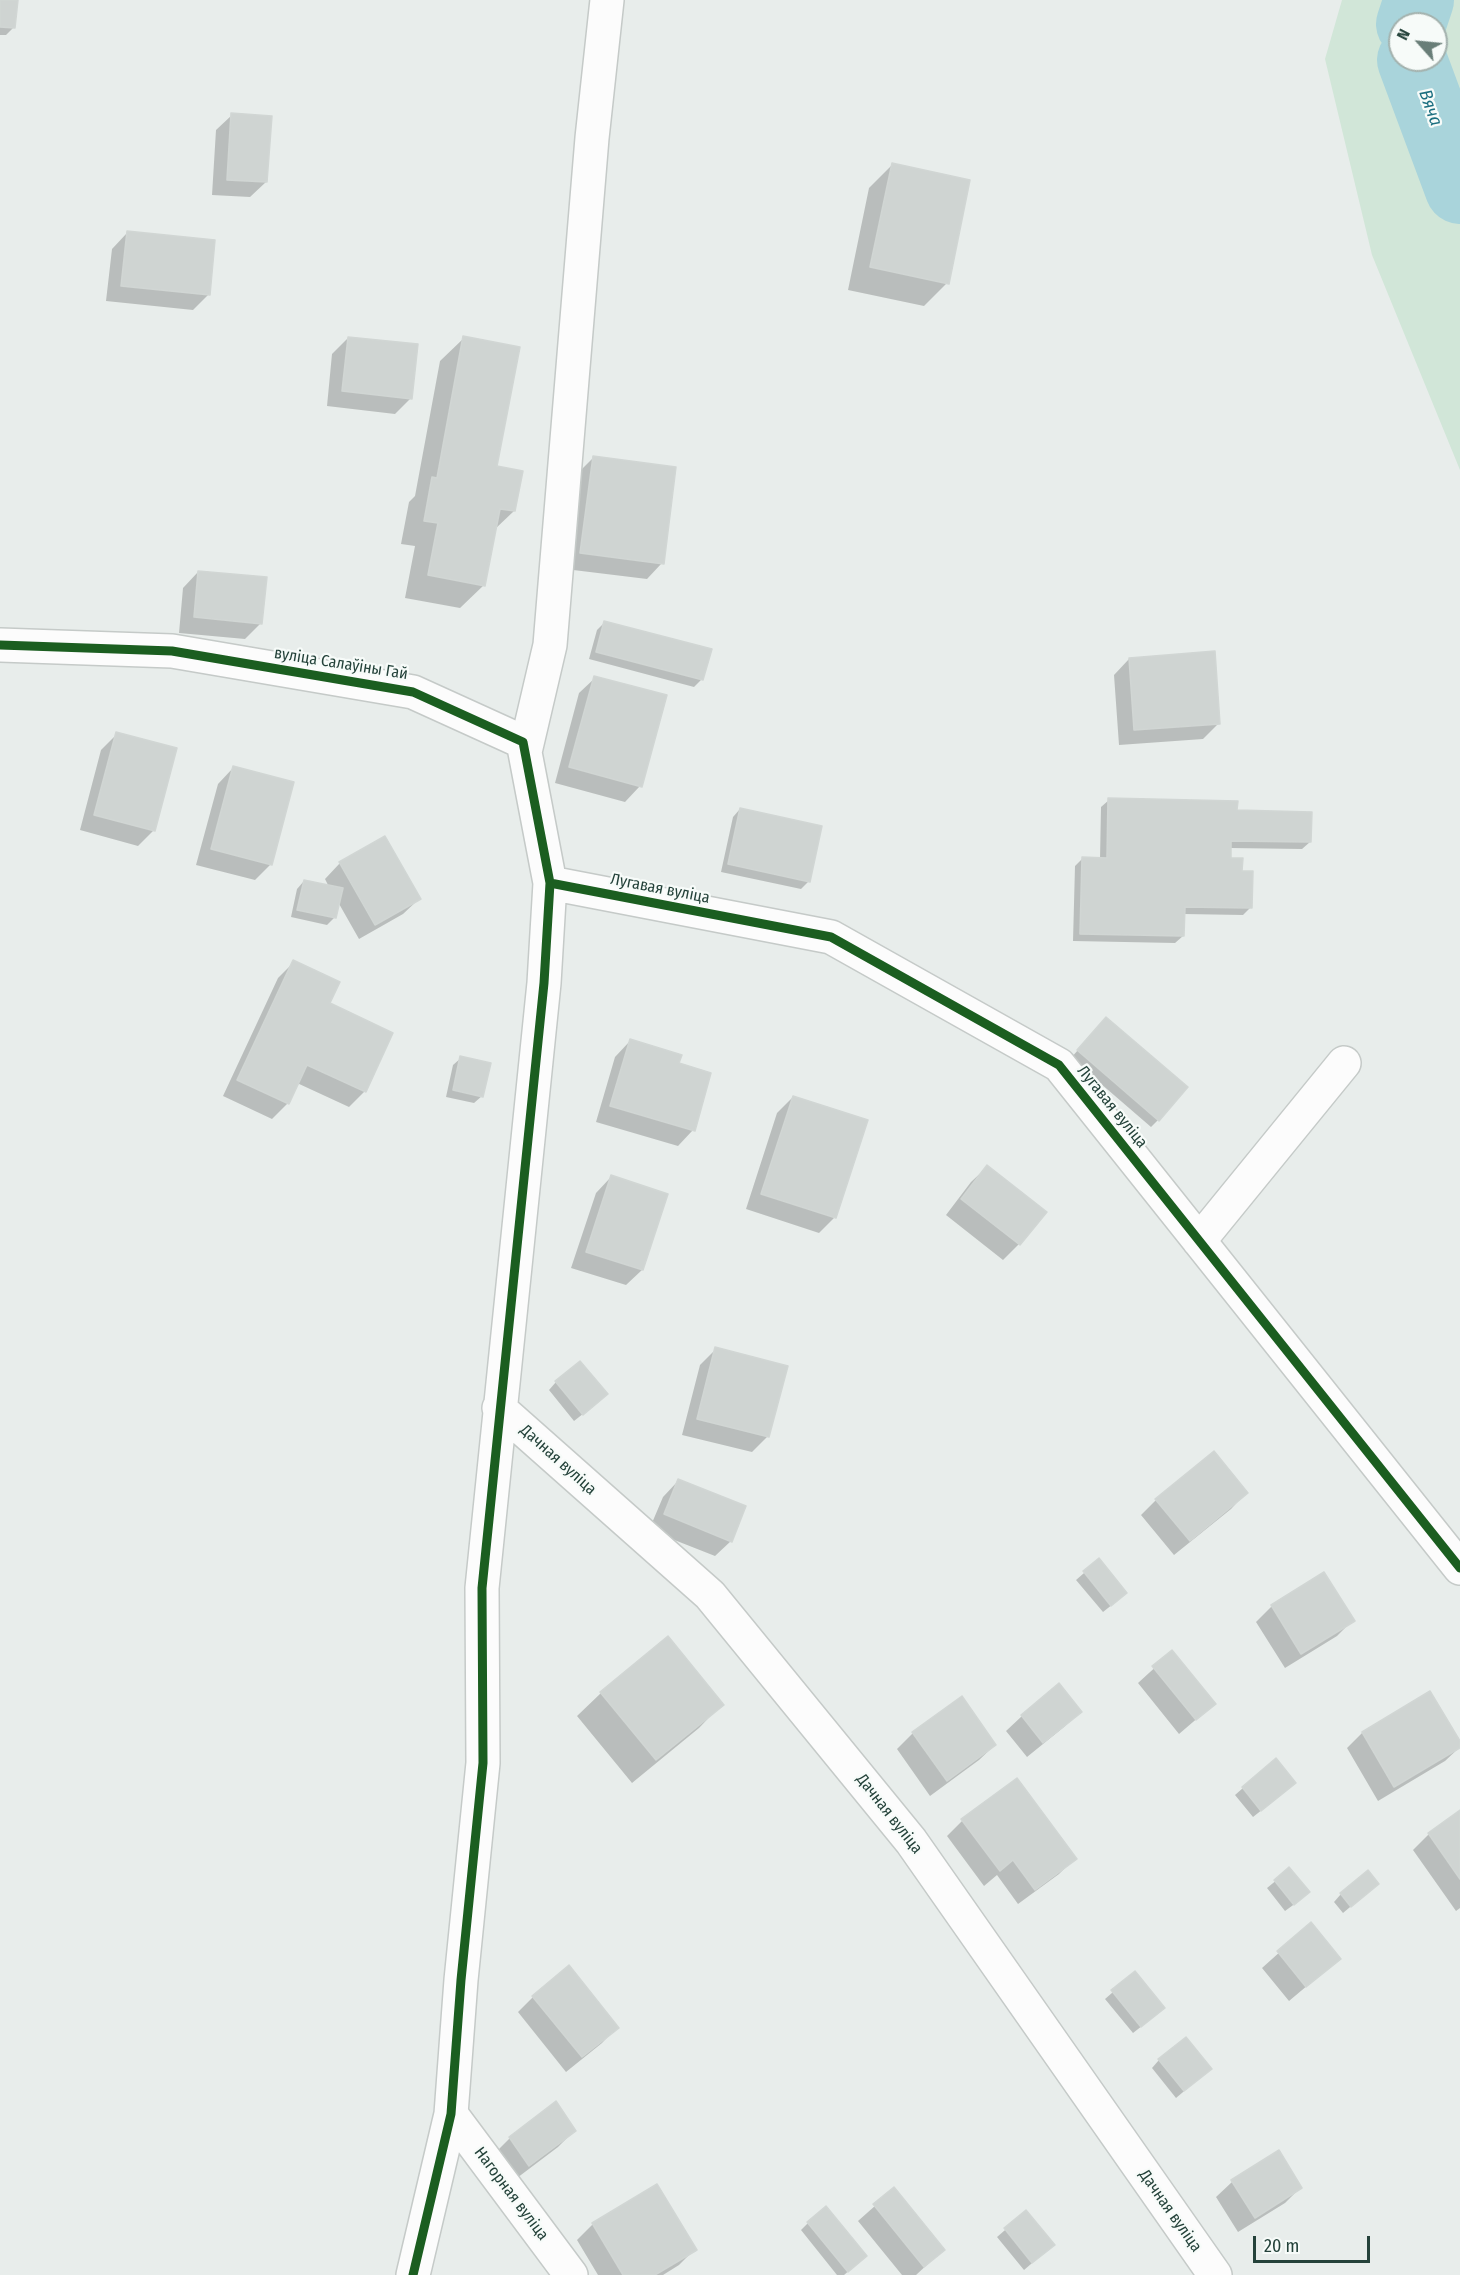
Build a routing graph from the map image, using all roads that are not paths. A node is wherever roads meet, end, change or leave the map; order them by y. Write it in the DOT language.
graph roads {
  1 [pos="607,0"];
  2 [pos="0,645"];
  3 [pos="525,752"];
  4 [pos="550,883"];
  5 [pos="1344,1063"];
  6 [pos="1199,1241"];
  7 [pos="499,1408"];
  8 [pos="1460,1568"];
  9 [pos="451,2114"];
  10 [pos="413,2275"];
  11 [pos="570,2275"];
  12 [pos="1215,2275"];
  1 -- 3 [label="street"];
  2 -- 3 [label="street, вуліца Салаўіны Гай"];
  3 -- 4 [label="street"];
  4 -- 6 [label="street, Лугавая вуліца"];
  4 -- 7 [label="street"];
  5 -- 6 [label="street"];
  6 -- 8 [label="street, Лугавая вуліца"];
  7 -- 9 [label="street"];
  7 -- 12 [label="street, Дачная вуліца"];
  9 -- 10 [label="street"];
  9 -- 11 [label="street, Нагорная вуліца"];
}
